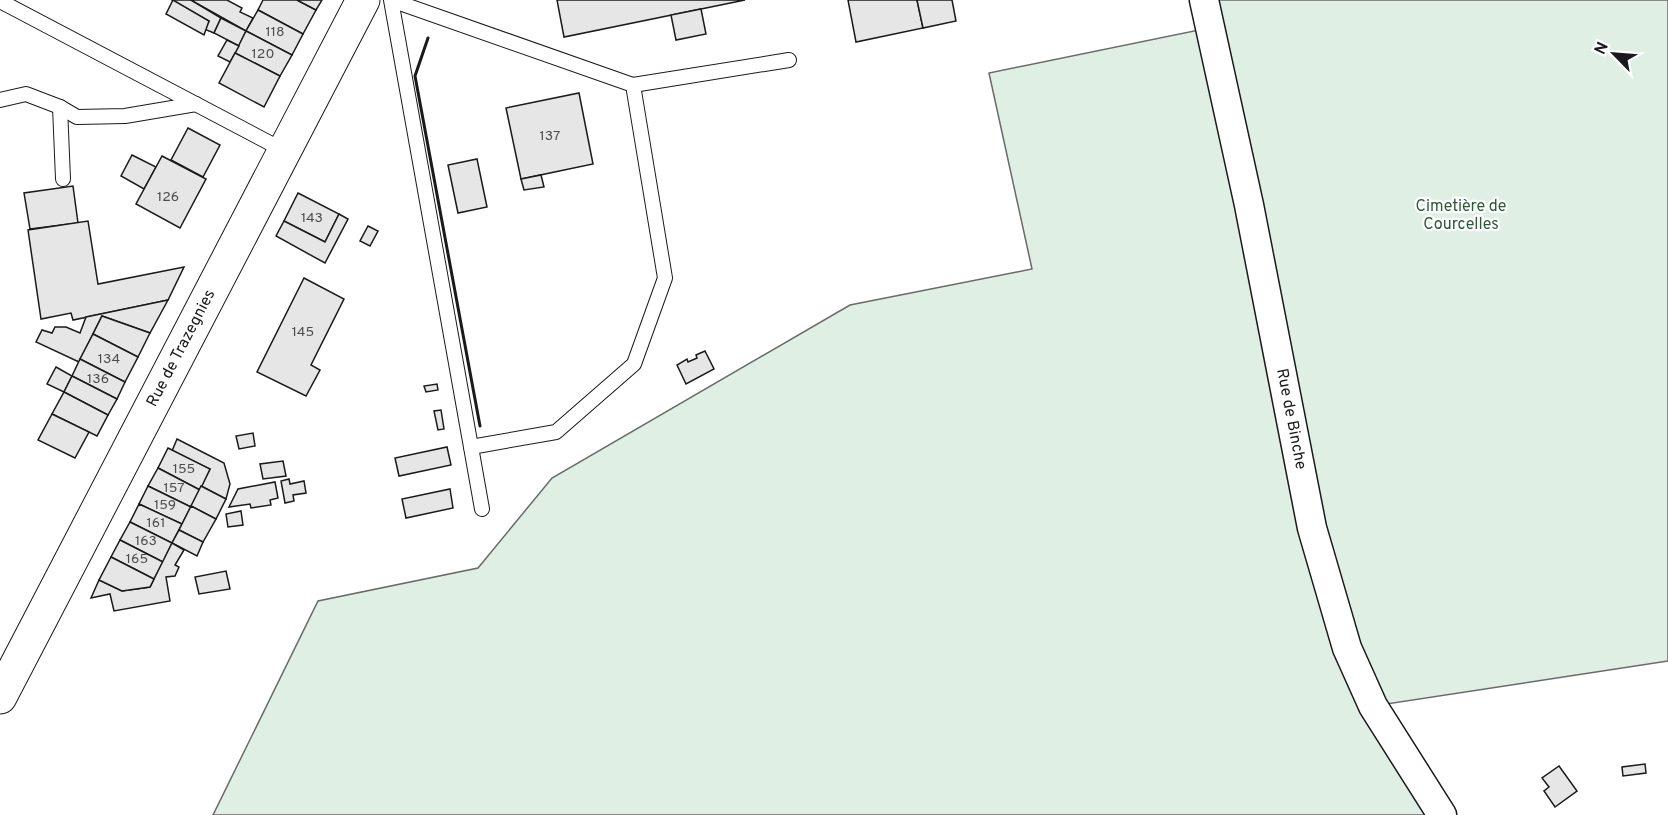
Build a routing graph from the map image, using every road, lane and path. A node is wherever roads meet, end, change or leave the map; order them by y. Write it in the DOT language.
graph roads {
  1 [pos="363,0"];
  2 [pos="391,0"];
  3 [pos="1204,0"];
  4 [pos="0,1"];
  5 [pos="789,60"];
  6 [pos="633,85"];
  7 [pos="0,100"];
  8 [pos="196,104"];
  9 [pos="60,107"];
  10 [pos="284,150"];
  11 [pos="63,179"];
  12 [pos="471,447"];
  13 [pos="482,509"];
  14 [pos="0,697"];
  15 [pos="1442,815"];
  1 -- 10 [label="main road, Rue de Trazegnies"];
  2 -- 6 [label="lane"];
  2 -- 12 [label="lane"];
  3 -- 15 [label="street, Rue de Binche"];
  4 -- 8 [label="lane"];
  5 -- 6 [label="lane"];
  6 -- 12 [label="lane"];
  7 -- 9 [label="lane"];
  8 -- 9 [label="lane"];
  8 -- 10 [label="lane"];
  9 -- 11 [label="lane"];
  10 -- 14 [label="main road, Rue de Trazegnies"];
  12 -- 13 [label="lane"];
}
